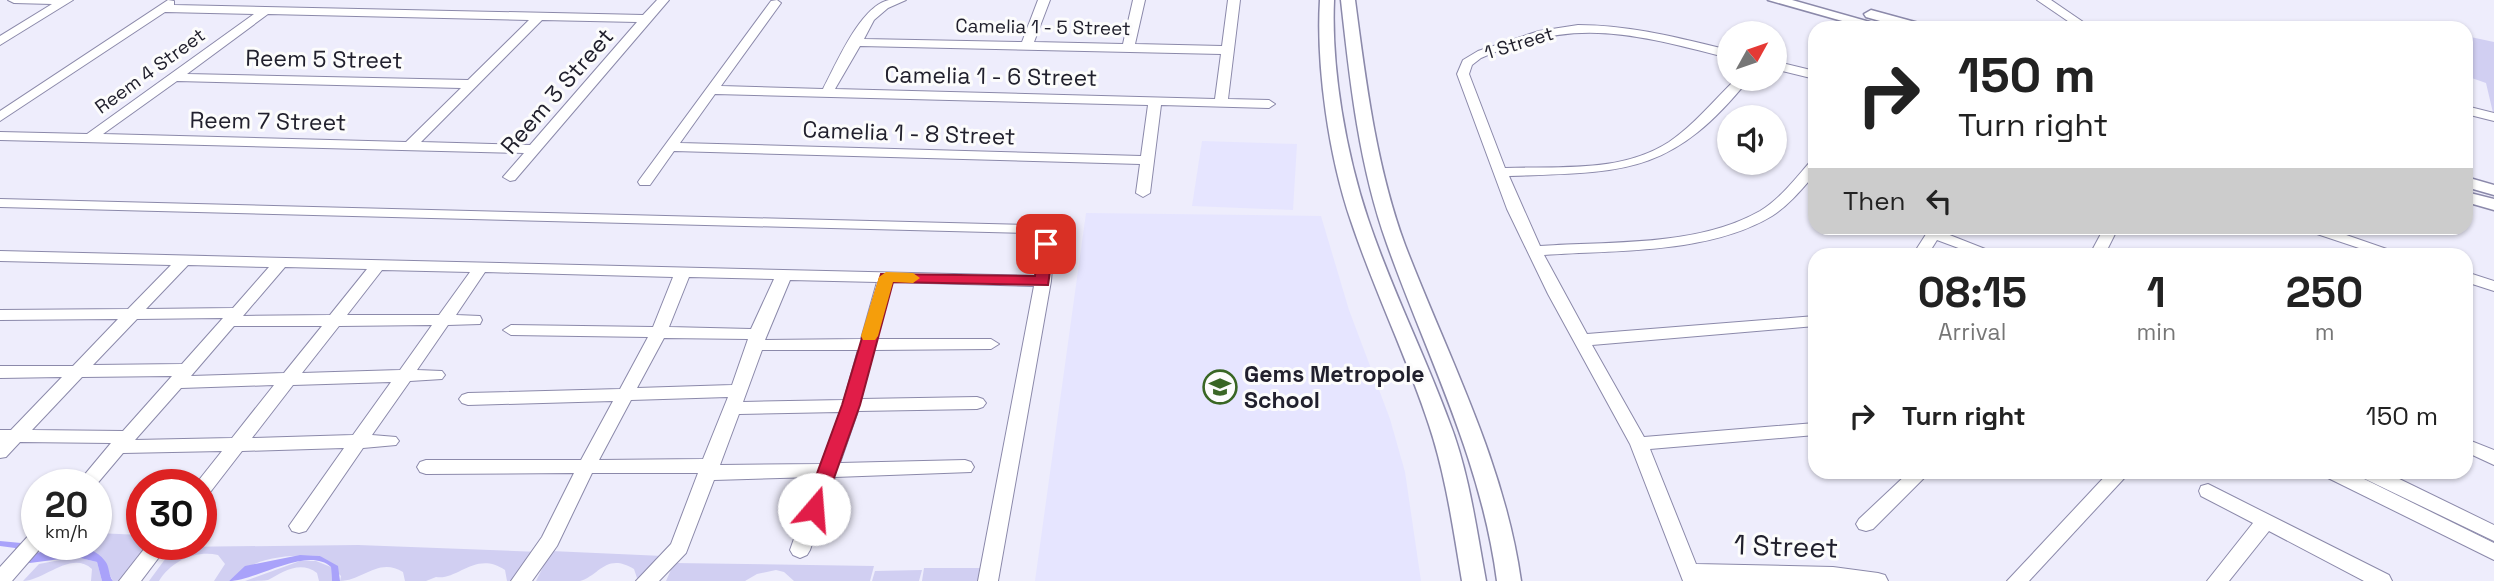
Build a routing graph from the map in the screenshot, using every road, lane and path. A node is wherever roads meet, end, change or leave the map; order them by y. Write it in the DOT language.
graph roads {
  1 [pos="14,0"];
  2 [pos="175,0"];
  3 [pos="423,0"];
  4 [pos="663,0"];
  5 [pos="900,0"];
  6 [pos="1044,0"];
  7 [pos="1139,0"];
  8 [pos="1234,0"];
  9 [pos="1327,0"];
  10 [pos="1775,0"];
  11 [pos="1818,0"];
  12 [pos="2043,0"];
  13 [pos="66,1"];
  14 [pos="775,3"];
  15 [pos="1355,4"];
  16 [pos="162,8"];
  17 [pos="266,10"];
  18 [pos="407,14"];
  19 [pos="538,17"];
  20 [pos="647,19"];
  21 [pos="1857,21"];
  22 [pos="1895,21"];
  23 [pos="2075,21"];
  24 [pos="0,41"];
  25 [pos="857,42"];
  26 [pos="1027,46"];
  27 [pos="1128,48"];
  28 [pos="1228,50"];
  29 [pos="1717,52"];
  30 [pos="1787,68"];
  31 [pos="1808,73"];
  32 [pos="175,77"];
  33 [pos="472,83"];
  34 [pos="712,90"];
  35 [pos="1731,91"];
  36 [pos="827,93"];
  37 [pos="1155,101"];
  38 [pos="1221,103"];
  39 [pos="2473,103"];
  40 [pos="1269,104"];
  41 [pos="2487,116"];
  42 [pos="0,117"];
  43 [pos="0,136"];
  44 [pos="90,138"];
  45 [pos="410,146"];
  46 [pos="670,148"];
  47 [pos="534,149"];
  48 [pos="1147,160"];
  49 [pos="1500,172"];
  50 [pos="1808,173"];
  51 [pos="510,177"];
  52 [pos="645,182"];
  53 [pos="2473,184"];
  54 [pos="2494,190"];
  55 [pos="1143,192"];
  56 [pos="2473,199"];
  57 [pos="0,203"];
  58 [pos="2494,205"];
  59 [pos="1945,235"];
  60 [pos="2335,235"];
  61 [pos="1976,248"];
  62 [pos="2375,248"];
  63 [pos="1534,250"];
  64 [pos="3,259"];
  65 [pos="185,259"];
  66 [pos="282,262"];
  67 [pos="379,264"];
  68 [pos="481,267"];
  69 [pos="683,272"];
  70 [pos="784,275"];
  71 [pos="886,277"];
  72 [pos="2473,279"];
  73 [pos="1043,281"];
  74 [pos="2494,286"];
  75 [pos="133,314"];
  76 [pos="0,315"];
  77 [pos="234,317"];
  78 [pos="335,320"];
  79 [pos="441,320"];
  80 [pos="474,320"];
  81 [pos="1808,322"];
  82 [pos="511,330"];
  83 [pos="658,334"];
  84 [pos="756,339"];
  85 [pos="1583,340"];
  86 [pos="991,344"];
  87 [pos="867,345"];
  88 [pos="78,371"];
  89 [pos="0,372"];
  90 [pos="436,375"];
  91 [pos="181,376"];
  92 [pos="403,376"];
  93 [pos="289,379"];
  94 [pos="623,397"];
  95 [pos="468,399"];
  96 [pos="734,399"];
  97 [pos="977,403"];
  98 [pos="851,405"];
  99 [pos="1808,430"];
  100 [pos="8,436"];
  101 [pos="390,441"];
  102 [pos="123,442"];
  103 [pos="356,442"];
  104 [pos="237,444"];
  105 [pos="1639,444"];
  106 [pos="2473,448"];
  107 [pos="0,452"];
  108 [pos="2494,458"];
  109 [pos="587,465"];
  110 [pos="426,467"];
  111 [pos="965,467"];
  112 [pos="827,468"];
  113 [pos="99,469"];
  114 [pos="710,469"];
  115 [pos="217,470"];
  116 [pos="1914,479"];
  117 [pos="2114,479"];
  118 [pos="2347,479"];
  119 [pos="2382,479"];
  120 [pos="2208,491"];
  121 [pos="2266,521"];
  122 [pos="1866,524"];
  123 [pos="299,526"];
  124 [pos="2494,534"];
  125 [pos="800,550"];
  126 [pos="2494,552"];
  127 [pos="21,557"];
  128 [pos="146,560"];
  129 [pos="1692,576"];
  130 [pos="133,577"];
  131 [pos="0,581"];
  132 [pos="521,581"];
  133 [pos="646,581"];
  134 [pos="988,581"];
  135 [pos="1474,581"];
  136 [pos="1509,581"];
  137 [pos="1878,581"];
  138 [pos="2017,581"];
  139 [pos="2217,581"];
  140 [pos="2382,581"];
  1 -- 13 [label="street"];
  2 -- 16 [label="street"];
  3 -- 18 [label="street"];
  4 -- 20 [label="street, Reem 3 Street"];
  5 -- 25 [label="street"];
  6 -- 26 [label="street"];
  7 -- 27 [label="street"];
  8 -- 28 [label="street"];
  9 -- 135 [label="street"];
  10 -- 21 [label="street"];
  11 -- 22 [label="street"];
  12 -- 23 [label="street"];
  13 -- 24 [label="street"];
  14 -- 34 [label="street"];
  15 -- 136 [label="street"];
  16 -- 17 [label="street"];
  16 -- 42 [label="street"];
  17 -- 18 [label="street"];
  17 -- 32 [label="street, Reem 4 Street"];
  18 -- 19 [label="street"];
  19 -- 20 [label="street"];
  19 -- 33 [label="street"];
  20 -- 47 [label="street, Reem 3 Street"];
  25 -- 26 [label="street, Camelia 1 - 5 Street"];
  25 -- 36 [label="street"];
  26 -- 27 [label="street, Camelia 1 - 5 Street"];
  27 -- 28 [label="street, Camelia 1 - 5 Street"];
  28 -- 38 [label="street"];
  29 -- 49 [label="street, 1 Street"];
  30 -- 31 [label="street"];
  32 -- 33 [label="street, Reem 5 Street"];
  32 -- 44 [label="street, Reem 4 Street"];
  33 -- 45 [label="street"];
  34 -- 36 [label="street, Camelia 1 - 6 Street"];
  34 -- 46 [label="street"];
  35 -- 49 [label="street"];
  36 -- 37 [label="street, Camelia 1 - 6 Street"];
  37 -- 38 [label="street, Camelia 1 - 6 Street"];
  37 -- 48 [label="street"];
  38 -- 40 [label="street, Camelia 1 - 6 Street"];
  39 -- 41 [label="street"];
  43 -- 44 [label="street, Reem 7 Street"];
  44 -- 45 [label="street, Reem 7 Street"];
  45 -- 47 [label="street, Reem 7 Street"];
  46 -- 48 [label="street, Camelia 1 - 8 Street"];
  46 -- 52 [label="street"];
  47 -- 51 [label="street, Reem 3 Street"];
  48 -- 55 [label="street"];
  49 -- 63 [label="street, 1 Street"];
  50 -- 63 [label="street"];
  53 -- 54 [label="street"];
  56 -- 58 [label="street"];
  57 -- 73 [label="street"];
  59 -- 61 [label="street"];
  60 -- 62 [label="street"];
  63 -- 85 [label="street, 1 Street"];
  64 -- 65 [label="street"];
  65 -- 66 [label="street"];
  65 -- 75 [label="street"];
  66 -- 67 [label="street"];
  66 -- 77 [label="street"];
  67 -- 68 [label="street"];
  67 -- 78 [label="street"];
  68 -- 69 [label="street"];
  68 -- 79 [label="street"];
  69 -- 70 [label="street"];
  69 -- 83 [label="street"];
  70 -- 71 [label="street"];
  70 -- 84 [label="street"];
  71 -- 73 [label="street"];
  71 -- 87 [label="street"];
  72 -- 74 [label="street"];
  73 -- 134 [label="street"];
  75 -- 76 [label="street"];
  75 -- 77 [label="street"];
  75 -- 88 [label="street"];
  77 -- 78 [label="street"];
  77 -- 91 [label="street"];
  78 -- 79 [label="street"];
  78 -- 93 [label="street"];
  79 -- 80 [label="street"];
  79 -- 92 [label="street"];
  81 -- 85 [label="street"];
  82 -- 83 [label="street"];
  83 -- 84 [label="street"];
  83 -- 94 [label="street"];
  84 -- 87 [label="street"];
  84 -- 96 [label="street"];
  85 -- 105 [label="street, 1 Street"];
  86 -- 87 [label="street"];
  87 -- 98 [label="street"];
  88 -- 89 [label="street"];
  88 -- 91 [label="street"];
  88 -- 100 [label="street"];
  90 -- 92 [label="street"];
  91 -- 93 [label="street"];
  91 -- 102 [label="street"];
  92 -- 93 [label="street"];
  92 -- 103 [label="street"];
  93 -- 104 [label="street"];
  94 -- 95 [label="street"];
  94 -- 96 [label="street"];
  94 -- 109 [label="street"];
  96 -- 98 [label="street"];
  96 -- 114 [label="street"];
  97 -- 98 [label="street"];
  98 -- 112 [label="street"];
  99 -- 105 [label="street"];
  100 -- 102 [label="street"];
  100 -- 107 [label="street"];
  101 -- 103 [label="street"];
  102 -- 104 [label="street"];
  102 -- 113 [label="street"];
  103 -- 104 [label="street"];
  103 -- 123 [label="street"];
  104 -- 115 [label="street"];
  105 -- 129 [label="street, 1 Street"];
  106 -- 108 [label="street"];
  109 -- 110 [label="street"];
  109 -- 114 [label="street"];
  109 -- 132 [label="street"];
  111 -- 112 [label="street"];
  112 -- 114 [label="street"];
  112 -- 125 [label="street"];
  114 -- 133 [label="street"];
  116 -- 122 [label="street, 1 Street"];
  117 -- 138 [label="street"];
  118 -- 126 [label="street"];
  119 -- 124 [label="street"];
  120 -- 121 [label="street"];
  121 -- 139 [label="street"];
  121 -- 140 [label="street"];
  127 -- 131 [label="street"];
  128 -- 130 [label="street"];
  129 -- 137 [label="street, 1 Street"];
}
